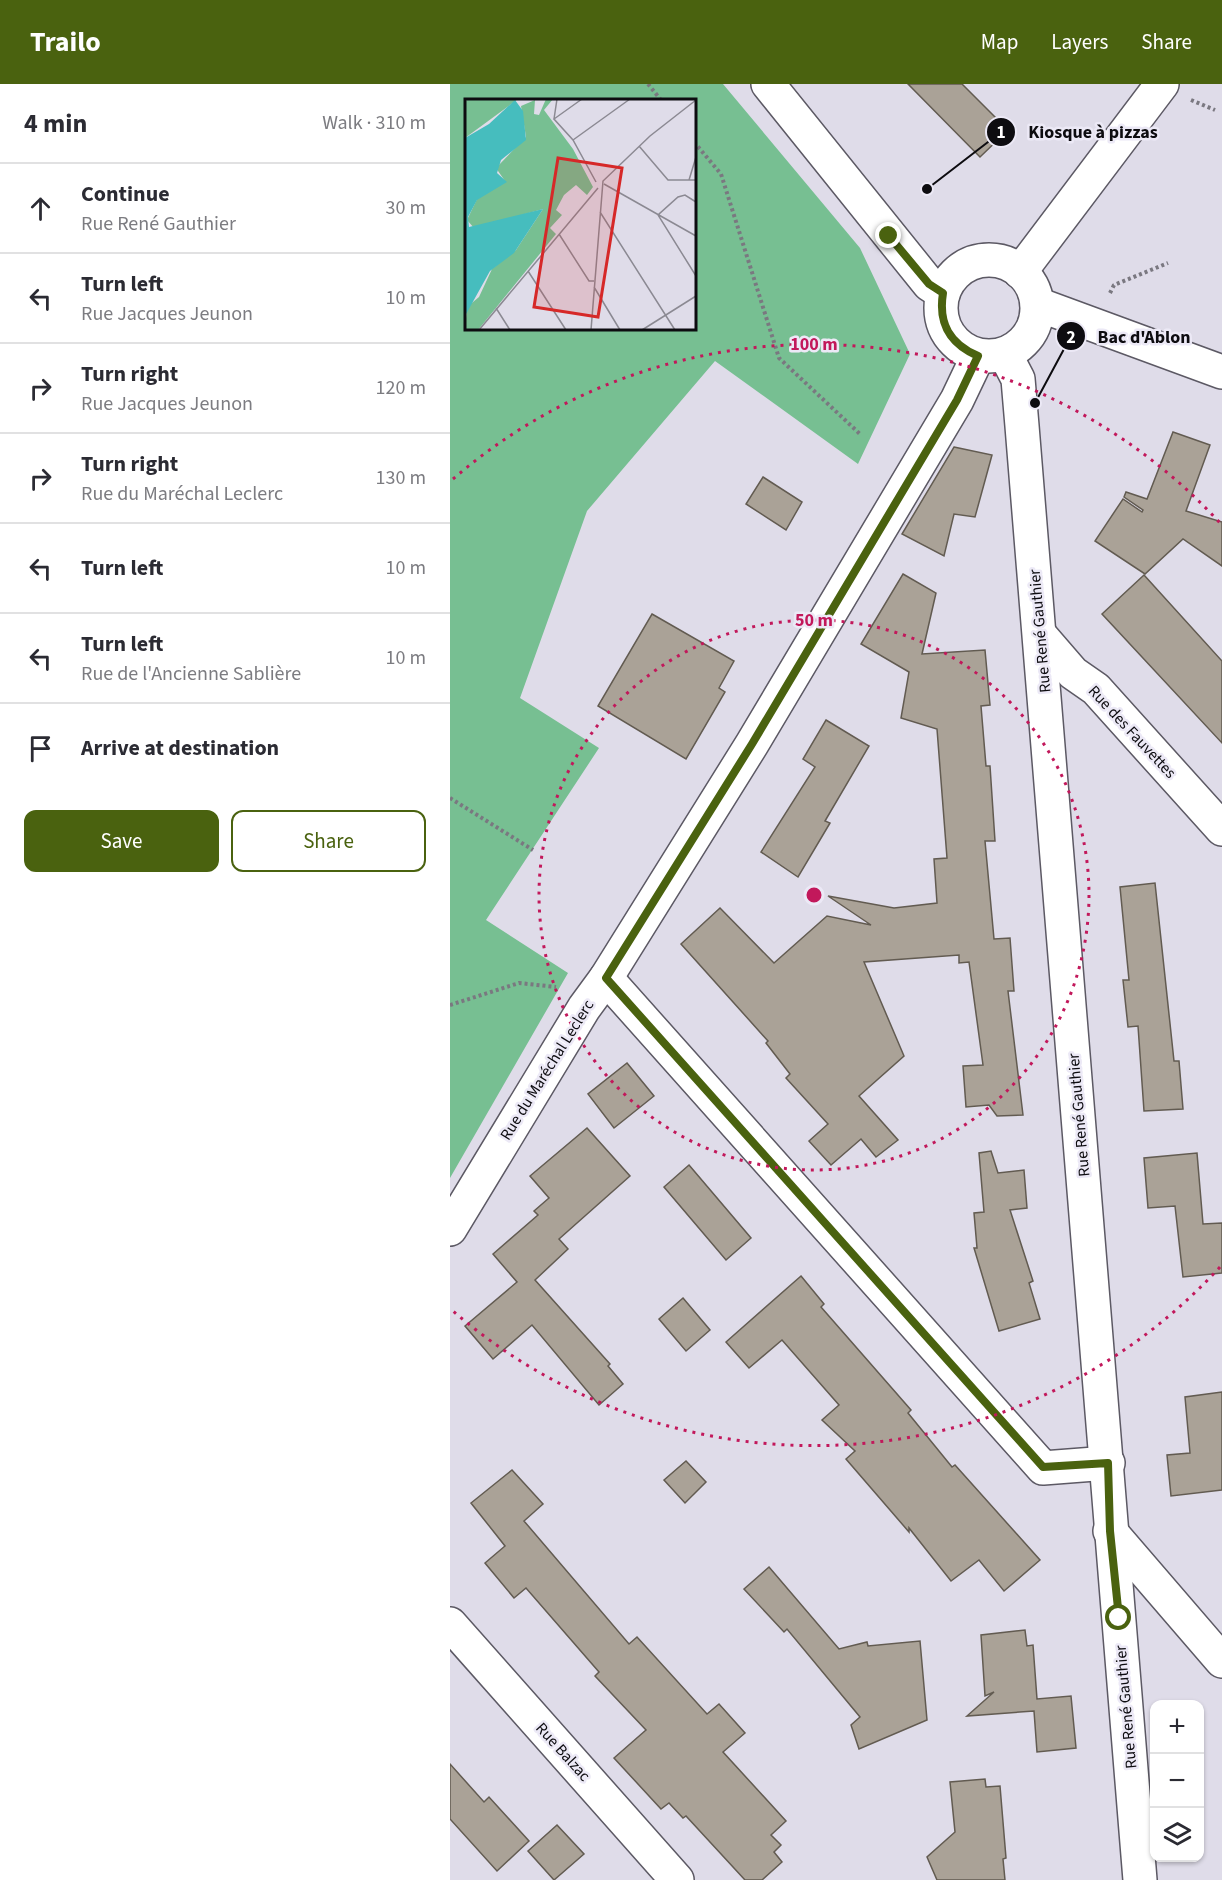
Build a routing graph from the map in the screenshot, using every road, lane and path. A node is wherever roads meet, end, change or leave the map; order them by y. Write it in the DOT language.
graph roads {
  1 [pos="648,84"];
  2 [pos="768,84"];
  3 [pos="1162,84"];
  4 [pos="660,99"];
  5 [pos="696,144"];
  6 [pos="1168,263"];
  7 [pos="1020,272"];
  8 [pos="943,293"];
  9 [pos="1037,304"];
  10 [pos="1092,325"];
  11 [pos="992,355"];
  12 [pos="1222,372"];
  13 [pos="861,435"];
  14 [pos="1041,636"];
  15 [pos="450,798"];
  16 [pos="1222,829"];
  17 [pos="533,850"];
  18 [pos="606,978"];
  19 [pos="450,1005"];
  20 [pos="584,1008"];
  21 [pos="450,1229"];
  22 [pos="1108,1463"];
  23 [pos="1110,1531"];
  24 [pos="450,1624"];
  25 [pos="1222,1661"];
  26 [pos="677,1880"];
  27 [pos="1140,1880"];
  1 -- 4 [label="path"];
  2 -- 8 [label="street"];
  3 -- 7 [label="street"];
  5 -- 13 [label="path"];
  6 -- 10 [label="path"];
  7 -- 8 [label="street"];
  7 -- 9 [label="street"];
  8 -- 11 [label="street"];
  9 -- 10 [label="street"];
  9 -- 11 [label="street"];
  10 -- 12 [label="street"];
  11 -- 14 [label="street, Rue René Gauthier"];
  11 -- 18 [label="street, Rue du Maréchal Leclerc"];
  14 -- 16 [label="street, Rue des Fauvettes"];
  14 -- 22 [label="street, Rue René Gauthier"];
  15 -- 17 [label="path"];
  18 -- 20 [label="street, Rue du Maréchal Leclerc"];
  18 -- 22 [label="street"];
  19 -- 20 [label="path"];
  20 -- 21 [label="street, Rue du Maréchal Leclerc"];
  22 -- 23 [label="street, Rue René Gauthier"];
  23 -- 25 [label="street"];
  23 -- 27 [label="street, Rue René Gauthier"];
  24 -- 26 [label="street, Rue Balzac"];
}
